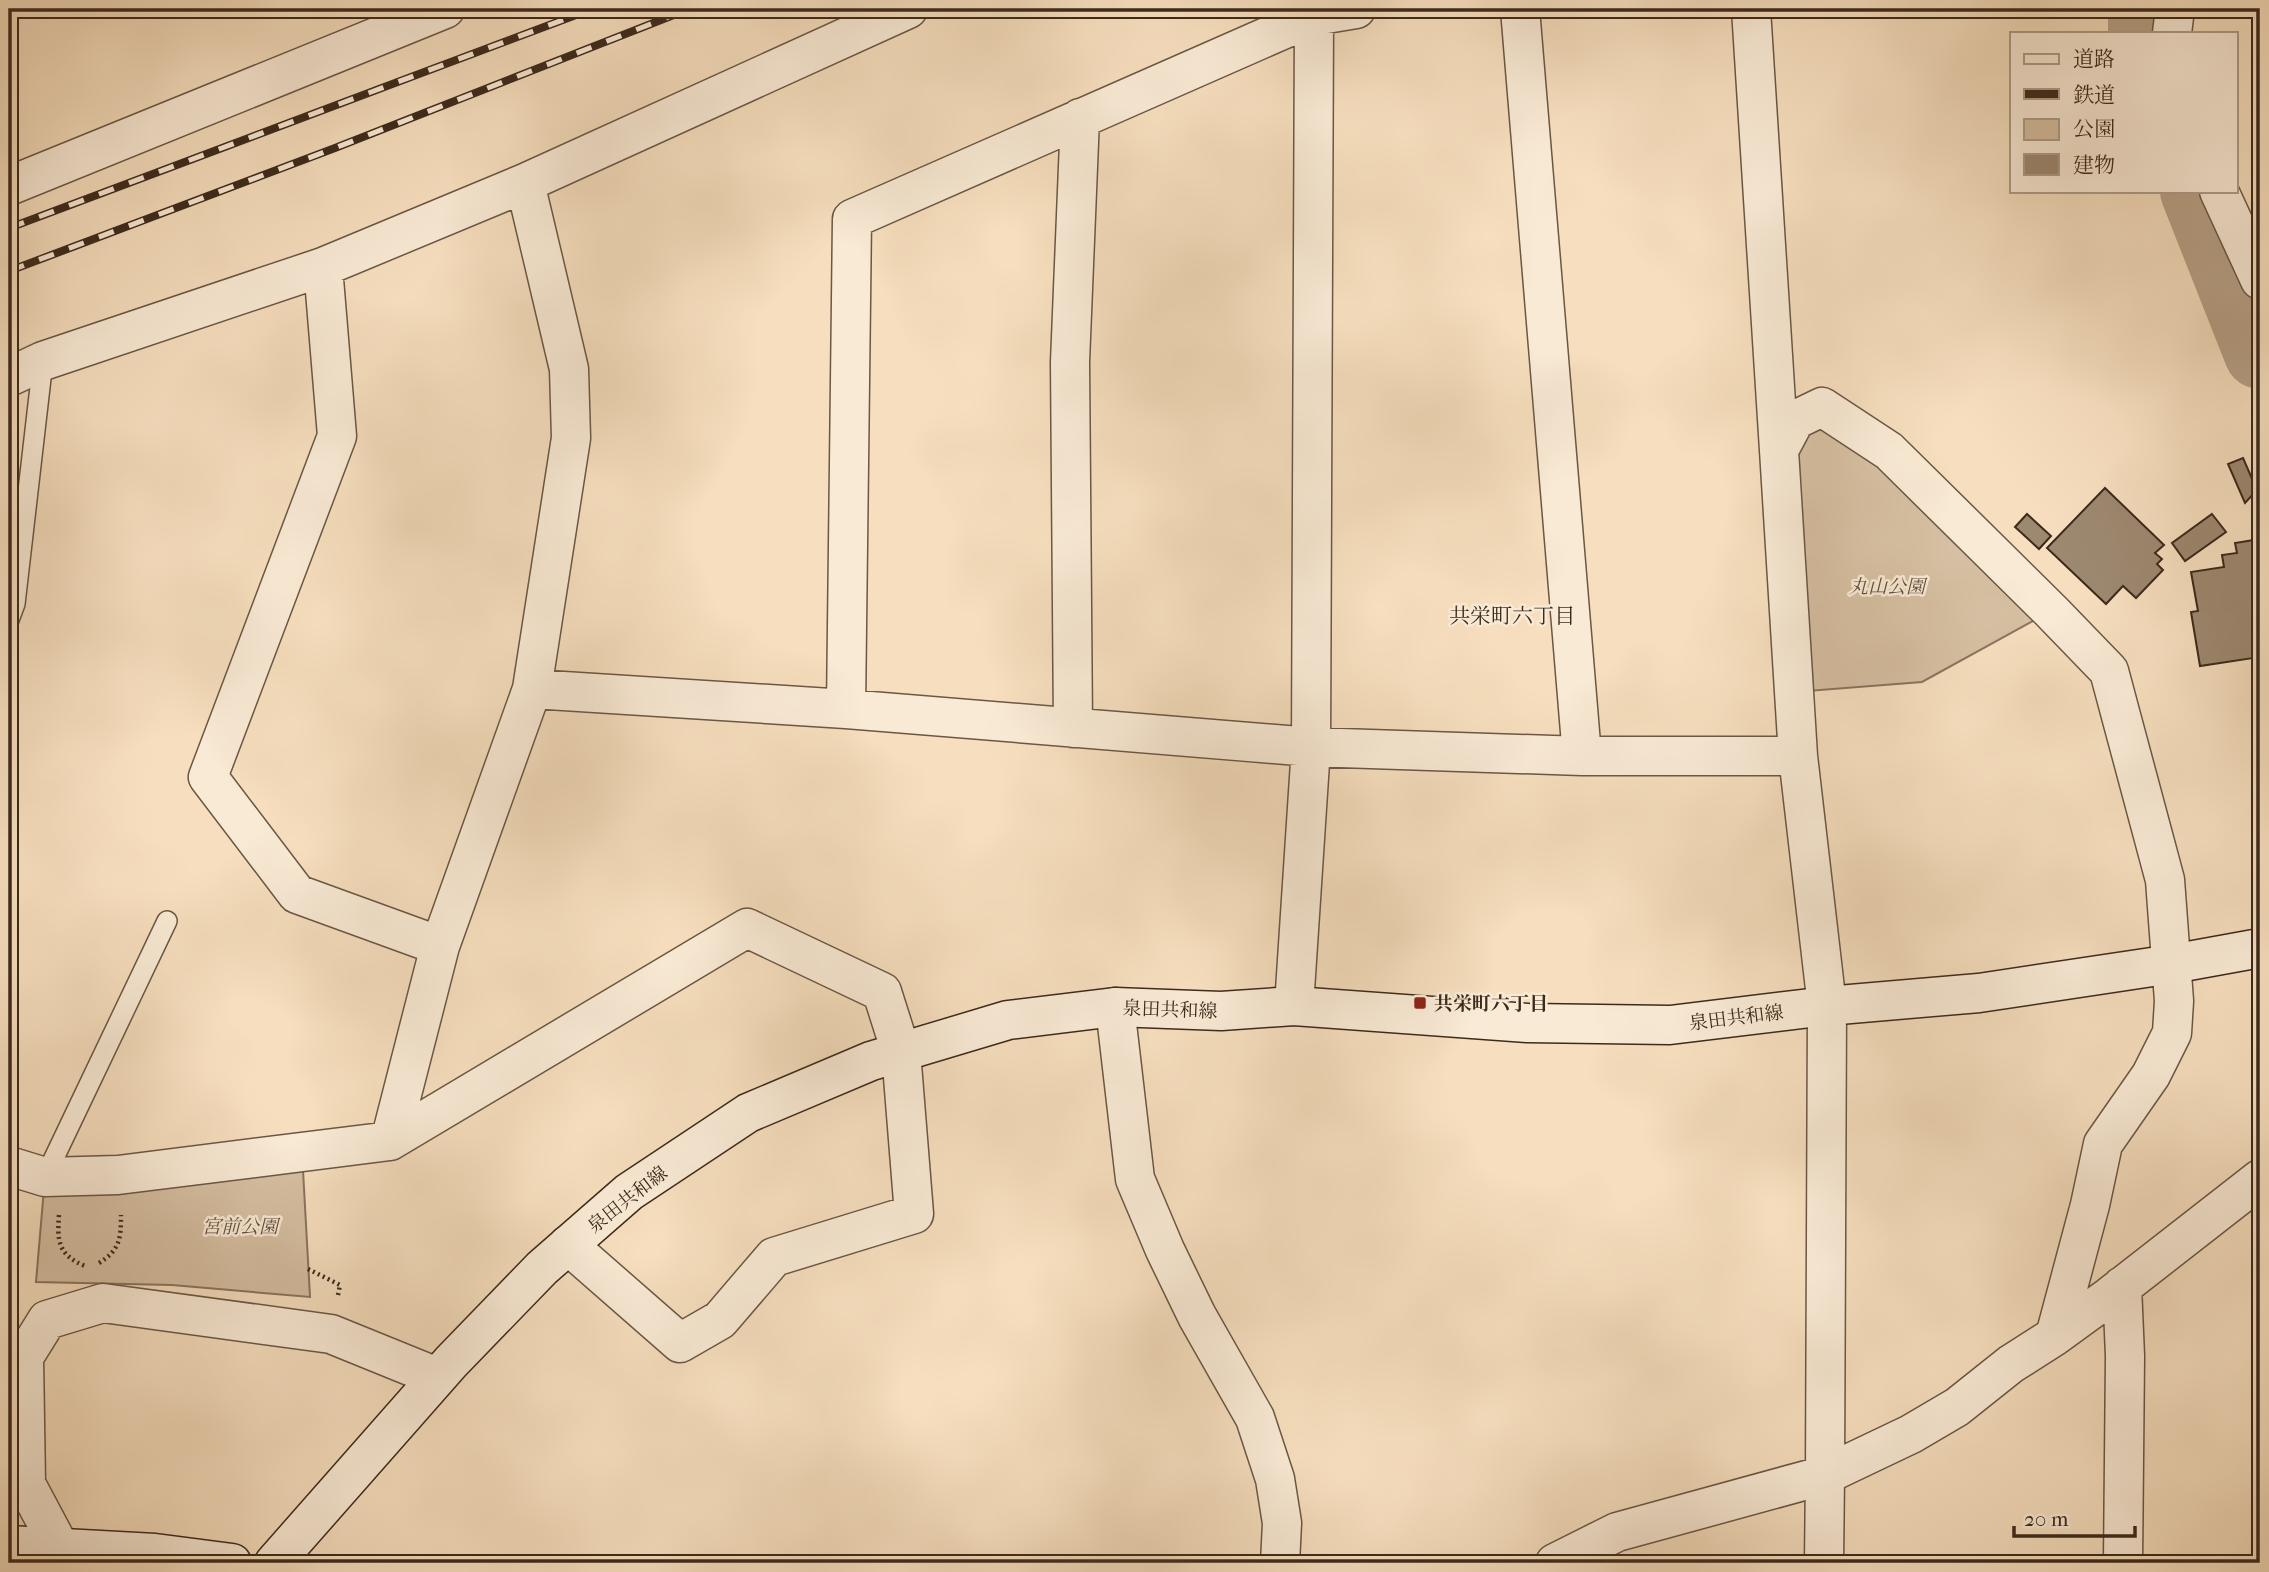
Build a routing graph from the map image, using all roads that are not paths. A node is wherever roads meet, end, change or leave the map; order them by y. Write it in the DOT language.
graph roads {
  1 [pos="445,9"];
  2 [pos="908,9"];
  3 [pos="1356,9"];
  4 [pos="1520,9"];
  5 [pos="1751,9"];
  6 [pos="2175,9"];
  7 [pos="1314,16"];
  8 [pos="2172,32"];
  9 [pos="1080,118"];
  10 [pos="525,183"];
  11 [pos="9,187"];
  12 [pos="2220,192"];
  13 [pos="323,267"];
  14 [pos="2260,280"];
  15 [pos="43,361"];
  16 [pos="9,377"];
  17 [pos="1779,450"];
  18 [pos="9,620"];
  19 [pos="532,689"];
  20 [pos="846,709"];
  21 [pos="1073,728"];
  22 [pos="1311,747"];
  23 [pos="1582,756"];
  24 [pos="1798,756"];
  25 [pos="167,921"];
  26 [pos="440,946"];
  27 [pos="2260,948"];
  28 [pos="2172,964"];
  29 [pos="1294,1006"];
  30 [pos="1826,1006"];
  31 [pos="1115,1007"];
  32 [pos="901,1052"];
  33 [pos="390,1141"];
  34 [pos="9,1166"];
  35 [pos="45,1177"];
  36 [pos="2260,1179"];
  37 [pos="568,1245"];
  38 [pos="2122,1286"];
  39 [pos="2055,1336"];
  40 [pos="437,1377"];
  41 [pos="1825,1475"];
  42 [pos="9,1545"];
  43 [pos="60,1548"];
  44 [pos="232,1563"];
  45 [pos="274,1563"];
  46 [pos="1279,1563"];
  47 [pos="1555,1563"];
  48 [pos="1824,1563"];
  49 [pos="2123,1563"];
  1 -- 11 [label="street"];
  2 -- 10 [label="street"];
  3 -- 7 [label="street"];
  4 -- 23 [label="street"];
  5 -- 17 [label="street"];
  6 -- 8 [label="street"];
  7 -- 9 [label="street"];
  7 -- 22 [label="street"];
  9 -- 20 [label="street"];
  9 -- 21 [label="street"];
  10 -- 13 [label="street"];
  10 -- 19 [label="street"];
  12 -- 14 [label="street"];
  13 -- 15 [label="street"];
  13 -- 26 [label="street"];
  15 -- 16 [label="street"];
  15 -- 18 [label="lane"];
  17 -- 24 [label="street"];
  17 -- 28 [label="street"];
  19 -- 20 [label="street"];
  19 -- 26 [label="street"];
  20 -- 21 [label="street"];
  21 -- 22 [label="street"];
  22 -- 23 [label="street"];
  22 -- 29 [label="street"];
  23 -- 24 [label="street"];
  24 -- 30 [label="street"];
  25 -- 35 [label="lane"];
  26 -- 33 [label="street"];
  27 -- 28 [label="street, 泉田共和線"];
  28 -- 30 [label="street, 泉田共和線"];
  28 -- 39 [label="street"];
  29 -- 30 [label="street, 泉田共和線"];
  29 -- 31 [label="street, 泉田共和線"];
  30 -- 41 [label="street"];
  31 -- 32 [label="street, 泉田共和線"];
  31 -- 46 [label="street"];
  32 -- 33 [label="street"];
  32 -- 37 [label="street, 泉田共和線"];
  32 -- 37 [label="street"];
  33 -- 35 [label="street"];
  34 -- 35 [label="street"];
  36 -- 38 [label="street"];
  37 -- 40 [label="street, 泉田共和線"];
  38 -- 39 [label="street"];
  38 -- 49 [label="street"];
  39 -- 41 [label="street"];
  40 -- 43 [label="street"];
  40 -- 45 [label="street, 泉田共和線"];
  41 -- 47 [label="street"];
  41 -- 48 [label="street"];
  42 -- 43 [label="street"];
  43 -- 44 [label="street"];
}
